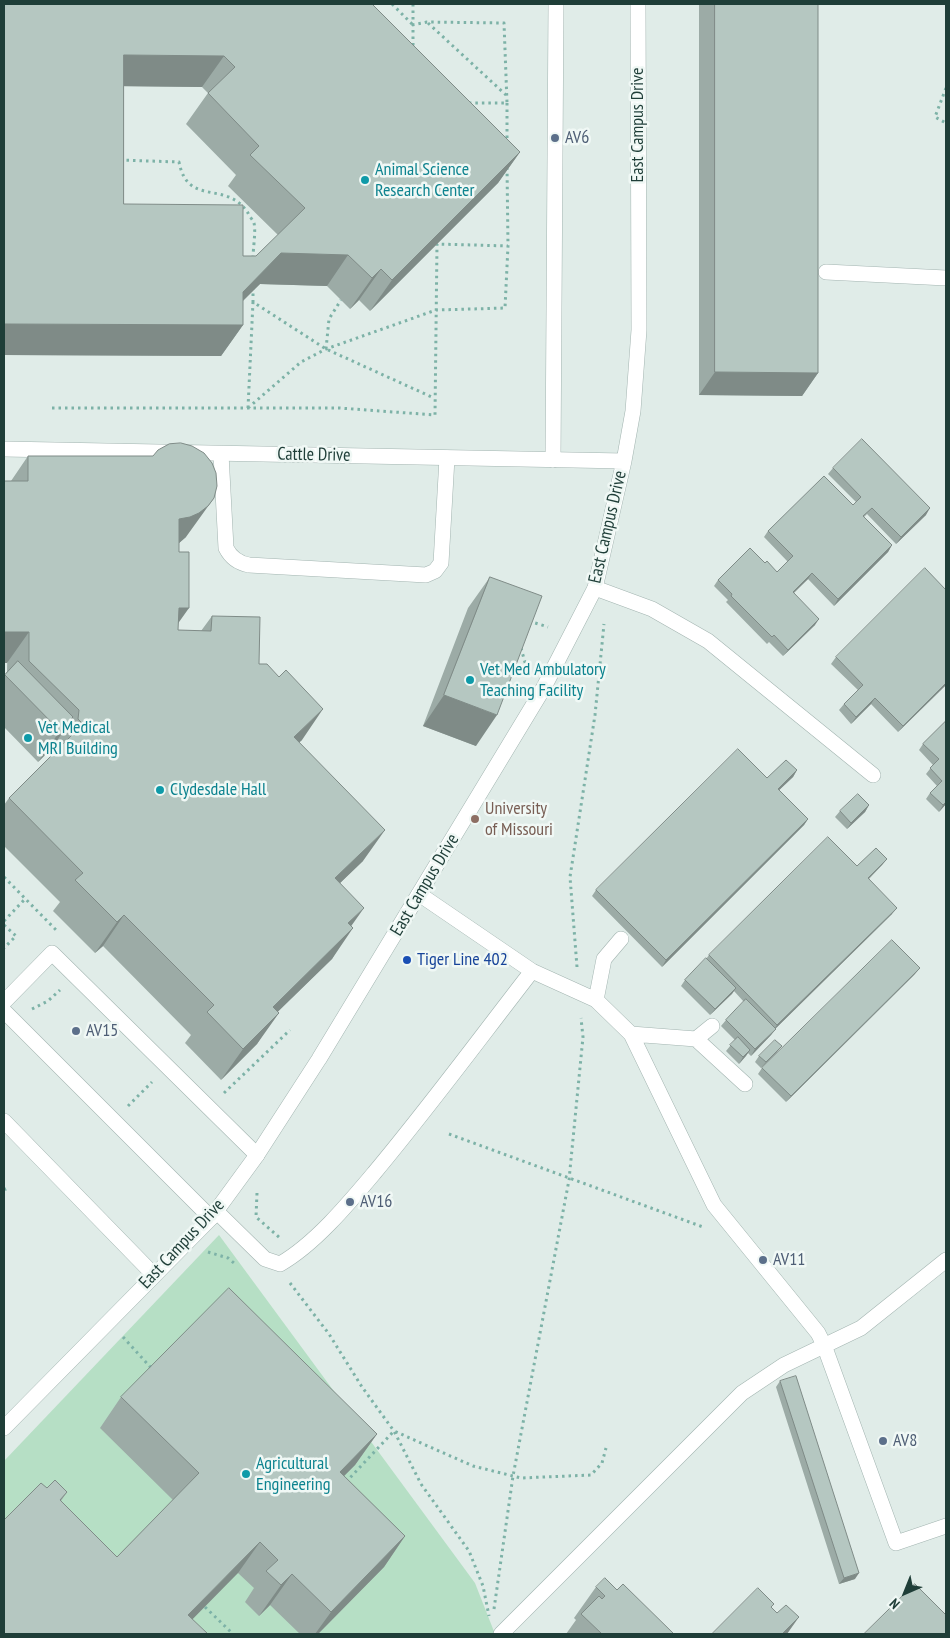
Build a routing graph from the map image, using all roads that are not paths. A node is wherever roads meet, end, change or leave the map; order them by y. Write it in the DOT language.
graph roads {
  1 [pos="556,4"];
  2 [pos="638,4"];
  3 [pos="826,272"];
  4 [pos="946,278"];
  5 [pos="4,449"];
  6 [pos="221,454"];
  7 [pos="447,458"];
  8 [pos="553,460"];
  9 [pos="624,461"];
  10 [pos="595,588"];
  11 [pos="873,775"];
  12 [pos="419,894"];
  13 [pos="621,939"];
  14 [pos="532,970"];
  15 [pos="596,1000"];
  16 [pos="4,1002"];
  17 [pos="4,1011"];
  18 [pos="712,1026"];
  19 [pos="631,1034"];
  20 [pos="696,1039"];
  21 [pos="745,1084"];
  22 [pos="4,1121"];
  23 [pos="257,1155"];
  24 [pos="213,1214"];
  25 [pos="946,1260"];
  26 [pos="154,1275"];
  27 [pos="824,1345"];
  28 [pos="4,1428"];
  29 [pos="946,1526"];
  30 [pos="502,1634"];
  1 -- 8 [label="street"];
  2 -- 9 [label="street, East Campus Drive"];
  3 -- 4 [label="street"];
  5 -- 6 [label="street, Cattle Drive"];
  6 -- 7 [label="street, Cattle Drive"];
  6 -- 7 [label="street"];
  7 -- 8 [label="street, Cattle Drive"];
  8 -- 9 [label="street, Cattle Drive"];
  9 -- 10 [label="street, East Campus Drive"];
  10 -- 11 [label="street"];
  10 -- 12 [label="street, East Campus Drive"];
  12 -- 14 [label="street"];
  12 -- 23 [label="street, East Campus Drive"];
  13 -- 15 [label="street"];
  14 -- 15 [label="street"];
  14 -- 24 [label="street"];
  15 -- 19 [label="street"];
  16 -- 23 [label="street"];
  17 -- 24 [label="street"];
  18 -- 20 [label="street"];
  19 -- 20 [label="street"];
  19 -- 27 [label="street"];
  20 -- 21 [label="street"];
  22 -- 26 [label="street"];
  23 -- 24 [label="street, East Campus Drive"];
  24 -- 26 [label="street, East Campus Drive"];
  25 -- 27 [label="street"];
  26 -- 28 [label="street, East Campus Drive"];
  27 -- 29 [label="street"];
  27 -- 30 [label="street"];
}
